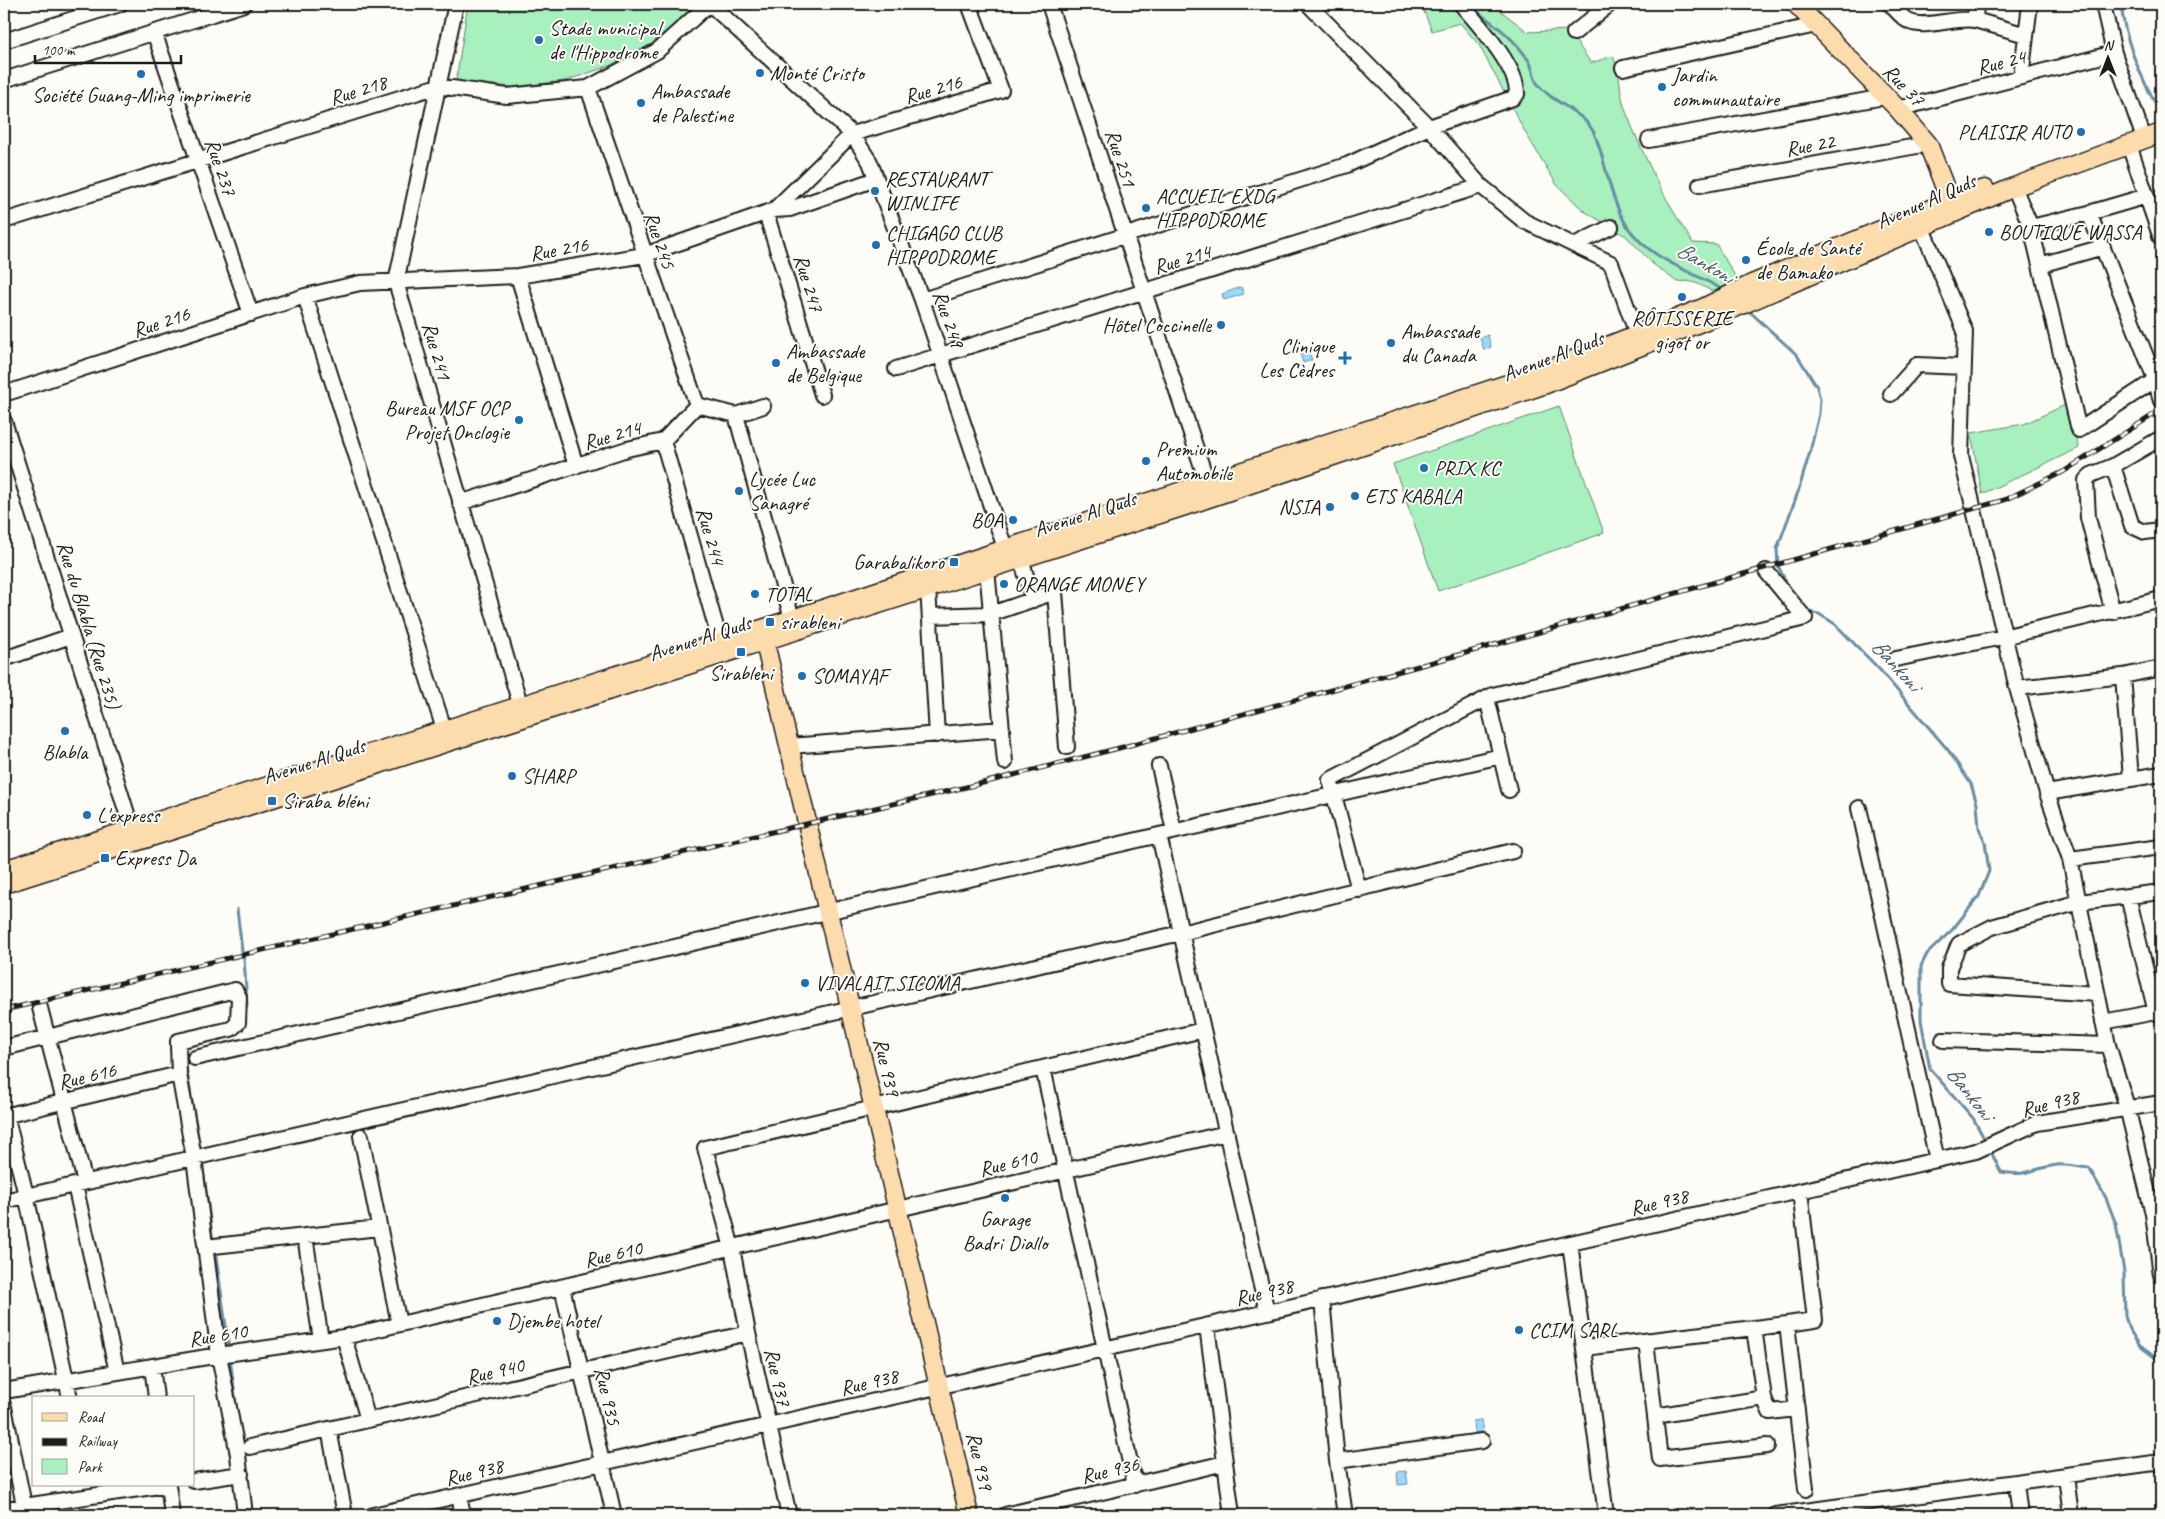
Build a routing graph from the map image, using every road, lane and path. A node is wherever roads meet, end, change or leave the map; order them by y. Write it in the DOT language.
graph roads {
  1 [pos="120,4"];
  2 [pos="244,4"];
  3 [pos="456,4"];
  4 [pos="710,4"];
  5 [pos="969,4"];
  6 [pos="1049,4"];
  7 [pos="1308,4"];
  8 [pos="1461,4"];
  9 [pos="1610,4"];
  10 [pos="1796,4"];
  11 [pos="1890,4"];
  12 [pos="1976,4"];
  13 [pos="2030,4"];
  14 [pos="2103,4"];
  15 [pos="1976,20"];
  16 [pos="1816,26"];
  17 [pos="154,32"];
  18 [pos="1574,33"];
  19 [pos="2026,35"];
  20 [pos="4,41"];
  21 [pos="2114,53"];
  22 [pos="1623,68"];
  23 [pos="2021,77"];
  24 [pos="4,80"];
  25 [pos="438,86"];
  26 [pos="588,88"];
  27 [pos="1884,97"];
  28 [pos="1898,109"];
  29 [pos="1429,127"];
  30 [pos="2156,128"];
  31 [pos="852,134"];
  32 [pos="1649,140"];
  33 [pos="1928,144"];
  34 [pos="2128,145"];
  35 [pos="197,160"];
  36 [pos="876,179"];
  37 [pos="1700,185"];
  38 [pos="1481,186"];
  39 [pos="2014,187"];
  40 [pos="2147,196"];
  41 [pos="1953,206"];
  42 [pos="770,211"];
  43 [pos="2090,213"];
  44 [pos="4,221"];
  45 [pos="2031,227"];
  46 [pos="1611,228"];
  47 [pos="1922,228"];
  48 [pos="1125,236"];
  49 [pos="2161,238"];
  50 [pos="1574,245"];
  51 [pos="2103,247"];
  52 [pos="644,255"];
  53 [pos="2040,265"];
  54 [pos="518,276"];
  55 [pos="396,282"];
  56 [pos="1144,292"];
  57 [pos="305,296"];
  58 [pos="922,300"];
  59 [pos="252,314"];
  60 [pos="1706,314"];
  61 [pos="1637,334"];
  62 [pos="940,355"];
  63 [pos="1964,367"];
  64 [pos="896,369"];
  65 [pos="2158,377"];
  66 [pos="4,394"];
  67 [pos="1891,394"];
  68 [pos="822,395"];
  69 [pos="2161,401"];
  70 [pos="697,405"];
  71 [pos="763,406"];
  72 [pos="736,415"];
  73 [pos="4,421"];
  74 [pos="2161,438"];
  75 [pos="663,441"];
  76 [pos="576,466"];
  77 [pos="2113,466"];
  78 [pos="1209,490"];
  79 [pos="460,503"];
  80 [pos="2161,530"];
  81 [pos="1012,557"];
  82 [pos="987,569"];
  83 [pos="1766,571"];
  84 [pos="928,588"];
  85 [pos="2161,599"];
  86 [pos="1033,600"];
  87 [pos="2113,612"];
  88 [pos="991,614"];
  89 [pos="930,616"];
  90 [pos="792,619"];
  91 [pos="763,635"];
  92 [pos="71,636"];
  93 [pos="2003,637"];
  94 [pos="720,641"];
  95 [pos="4,659"];
  96 [pos="1896,659"];
  97 [pos="2161,668"];
  98 [pos="2123,676"];
  99 [pos="2017,688"];
  100 [pos="1487,698"];
  101 [pos="520,704"];
  102 [pos="444,729"];
  103 [pos="1002,729"];
  104 [pos="937,735"];
  105 [pos="790,746"];
  106 [pos="1067,747"];
  107 [pos="1501,756"];
  108 [pos="1005,762"];
  109 [pos="1159,766"];
  110 [pos="2161,774"];
  111 [pos="2131,779"];
  112 [pos="1509,790"];
  113 [pos="2047,793"];
  114 [pos="1334,794"];
  115 [pos="1859,808"];
  116 [pos="1174,831"];
  117 [pos="134,835"];
  118 [pos="1159,835"];
  119 [pos="2161,847"];
  120 [pos="1513,851"];
  121 [pos="2070,859"];
  122 [pos="4,870"];
  123 [pos="4,884"];
  124 [pos="1359,890"];
  125 [pos="2161,892"];
  126 [pos="2128,896"];
  127 [pos="2079,902"];
  128 [pos="828,911"];
  129 [pos="1181,932"];
  130 [pos="2097,994"];
  131 [pos="40,1008"];
  132 [pos="850,1008"];
  133 [pos="2158,1012"];
  134 [pos="2103,1022"];
  135 [pos="1203,1030"];
  136 [pos="48,1038"];
  137 [pos="1943,1040"];
  138 [pos="2108,1045"];
  139 [pos="4,1048"];
  140 [pos="195,1058"];
  141 [pos="1043,1068"];
  142 [pos="178,1074"];
  143 [pos="64,1102"];
  144 [pos="2161,1103"];
  145 [pos="874,1108"];
  146 [pos="2127,1108"];
  147 [pos="5,1116"];
  148 [pos="1227,1133"];
  149 [pos="360,1136"];
  150 [pos="194,1158"];
  151 [pos="1936,1160"];
  152 [pos="1066,1170"];
  153 [pos="80,1183"];
  154 [pos="1800,1191"];
  155 [pos="26,1196"];
  156 [pos="2161,1198"];
  157 [pos="4,1200"];
  158 [pos="898,1209"];
  159 [pos="2153,1214"];
  160 [pos="379,1228"];
  161 [pos="306,1236"];
  162 [pos="1570,1243"];
  163 [pos="205,1247"];
  164 [pos="732,1248"];
  165 [pos="2161,1272"];
  166 [pos="562,1287"];
  167 [pos="1322,1300"];
  168 [pos="1267,1312"];
  169 [pos="399,1324"];
  170 [pos="1787,1324"];
  171 [pos="1207,1326"];
  172 [pos="1754,1328"];
  173 [pos="748,1334"];
  174 [pos="344,1337"];
  175 [pos="322,1340"];
  176 [pos="1646,1340"];
  177 [pos="1584,1348"];
  178 [pos="1105,1349"];
  179 [pos="219,1355"];
  180 [pos="152,1366"];
  181 [pos="582,1371"];
  182 [pos="117,1372"];
  183 [pos="65,1381"];
  184 [pos="939,1386"];
  185 [pos="4,1391"];
  186 [pos="69,1396"];
  187 [pos="156,1396"];
  188 [pos="1764,1398"];
  189 [pos="4,1407"];
  190 [pos="1797,1409"];
  191 [pos="1655,1416"];
  192 [pos="368,1420"];
  193 [pos="769,1425"];
  194 [pos="329,1429"];
  195 [pos="1482,1441"];
  196 [pos="1767,1446"];
  197 [pos="250,1447"];
  198 [pos="1337,1461"];
  199 [pos="2161,1462"];
  200 [pos="603,1463"];
  201 [pos="1225,1463"];
  202 [pos="241,1474"];
  203 [pos="2066,1476"];
  204 [pos="195,1481"];
  205 [pos="2016,1483"];
  206 [pos="1135,1484"];
  207 [pos="152,1486"];
  208 [pos="167,1486"];
  209 [pos="1806,1489"];
  210 [pos="94,1490"];
  211 [pos="459,1496"];
  212 [pos="4,1509"];
  213 [pos="25,1511"];
  214 [pos="172,1515"];
  215 [pos="246,1515"];
  216 [pos="345,1515"];
  217 [pos="373,1515"];
  218 [pos="463,1515"];
  219 [pos="614,1515"];
  220 [pos="789,1515"];
  221 [pos="969,1515"];
  222 [pos="1005,1515"];
  223 [pos="1232,1515"];
  224 [pos="1345,1515"];
  225 [pos="1606,1515"];
  226 [pos="1776,1515"];
  227 [pos="2020,1515"];
  228 [pos="2071,1515"];
  1 -- 20 [label="street"];
  2 -- 17 [label="street"];
  3 -- 25 [label="street, Rue 241"];
  4 -- 26 [label="street, Rue 218"];
  4 -- 31 [label="street, Rue 249"];
  5 -- 31 [label="street, Rue 216"];
  6 -- 48 [label="street, Rue 251"];
  7 -- 29 [label="street"];
  8 -- 29 [label="street"];
  9 -- 18 [label="street"];
  10 -- 16 [label="main road, Rue 37"];
  11 -- 15 [label="street"];
  12 -- 15 [label="street"];
  13 -- 19 [label="street"];
  14 -- 21 [label="street"];
  15 -- 19 [label="street"];
  16 -- 22 [label="street"];
  16 -- 27 [label="main road, Rue 37"];
  17 -- 24 [label="street"];
  17 -- 35 [label="street, Rue 237"];
  19 -- 23 [label="street"];
  21 -- 23 [label="street, Rue 24"];
  21 -- 30 [label="street"];
  23 -- 28 [label="street, Rue 24"];
  25 -- 26 [label="street, Rue 218"];
  25 -- 35 [label="street, Rue 218"];
  25 -- 55 [label="street, Rue 241"];
  26 -- 52 [label="street, Rue 245"];
  27 -- 28 [label="main road, Rue 37"];
  27 -- 32 [label="street"];
  28 -- 33 [label="main road, Rue 37"];
  29 -- 38 [label="street"];
  29 -- 48 [label="street"];
  30 -- 34 [label="main road, Avenue Al Quds"];
  30 -- 41 [label="main road, Avenue Al Quds"];
  31 -- 36 [label="street, Rue 249"];
  31 -- 42 [label="street, Rue 216"];
  33 -- 37 [label="street, Rue 22"];
  33 -- 41 [label="main road, Rue 37"];
  34 -- 39 [label="main road, Avenue Al Quds"];
  34 -- 40 [label="street"];
  35 -- 44 [label="street, Rue 218"];
  35 -- 59 [label="street, Rue 237"];
  36 -- 42 [label="street"];
  36 -- 58 [label="street, Rue 249"];
  38 -- 50 [label="street"];
  38 -- 56 [label="street, Rue 214"];
  39 -- 41 [label="main road, Avenue Al Quds"];
  39 -- 45 [label="street"];
  40 -- 43 [label="street"];
  40 -- 49 [label="street"];
  41 -- 47 [label="main road, Avenue Al Quds"];
  41 -- 60 [label="main road, Avenue Al Quds"];
  42 -- 52 [label="street, Rue 216"];
  42 -- 68 [label="street, Rue 247"];
  43 -- 45 [label="street"];
  43 -- 51 [label="street"];
  45 -- 53 [label="street"];
  46 -- 50 [label="street"];
  47 -- 60 [label="main road, Avenue Al Quds"];
  47 -- 63 [label="street"];
  48 -- 56 [label="street, Rue 251"];
  48 -- 58 [label="street"];
  50 -- 61 [label="street"];
  51 -- 53 [label="street"];
  51 -- 65 [label="street"];
  52 -- 54 [label="street, Rue 216"];
  52 -- 70 [label="street, Rue 245"];
  53 -- 65 [label="street"];
  54 -- 55 [label="street, Rue 216"];
  54 -- 76 [label="street"];
  55 -- 57 [label="street, Rue 216"];
  55 -- 79 [label="street, Rue 241"];
  56 -- 62 [label="street, Rue 214"];
  56 -- 78 [label="street, Rue 251"];
  57 -- 59 [label="street, Rue 216"];
  57 -- 102 [label="street"];
  58 -- 62 [label="street, Rue 249"];
  59 -- 66 [label="street, Rue 216"];
  60 -- 61 [label="main road, Avenue Al Quds"];
  60 -- 78 [label="main road, Avenue Al Quds"];
  61 -- 78 [label="main road, Avenue Al Quds"];
  62 -- 64 [label="street, Rue 214"];
  62 -- 81 [label="street, Rue 249"];
  63 -- 67 [label="street"];
  63 -- 93 [label="street"];
  65 -- 69 [label="street"];
  70 -- 72 [label="street"];
  70 -- 75 [label="street, Rue 214"];
  71 -- 72 [label="street"];
  72 -- 90 [label="street"];
  73 -- 92 [label="street, Rue du Blabla (Rue 235)"];
  74 -- 77 [label="street"];
  75 -- 76 [label="street, Rue 214"];
  75 -- 94 [label="street, Rue 244"];
  76 -- 79 [label="street, Rue 214"];
  77 -- 80 [label="street"];
  77 -- 87 [label="street"];
  78 -- 81 [label="main road, Avenue Al Quds"];
  79 -- 101 [label="street, Rue 241"];
  81 -- 82 [label="main road, Avenue Al Quds"];
  81 -- 86 [label="street, Rue 249"];
  81 -- 90 [label="main road, Avenue Al Quds"];
  82 -- 84 [label="main road, Avenue Al Quds"];
  82 -- 88 [label="street"];
  83 -- 100 [label="street"];
  84 -- 89 [label="street"];
  84 -- 91 [label="main road, Avenue Al Quds"];
  85 -- 87 [label="street"];
  86 -- 88 [label="street"];
  86 -- 106 [label="street"];
  87 -- 93 [label="street"];
  88 -- 89 [label="street"];
  88 -- 103 [label="street"];
  89 -- 104 [label="street"];
  90 -- 91 [label="main road, Avenue Al Quds"];
  91 -- 94 [label="main road, Avenue Al Quds"];
  91 -- 105 [label="main road, Rue 939"];
  91 -- 117 [label="main road, Avenue Al Quds"];
  92 -- 95 [label="street"];
  92 -- 117 [label="street, Rue du Blabla (Rue 235)"];
  93 -- 96 [label="street"];
  93 -- 99 [label="street"];
  94 -- 101 [label="main road, Avenue Al Quds"];
  97 -- 98 [label="street"];
  98 -- 99 [label="street"];
  98 -- 111 [label="street"];
  99 -- 113 [label="street"];
  100 -- 107 [label="street"];
  100 -- 114 [label="street"];
  101 -- 102 [label="main road, Avenue Al Quds"];
  102 -- 117 [label="main road, Avenue Al Quds"];
  103 -- 104 [label="street"];
  103 -- 108 [label="street"];
  104 -- 105 [label="street"];
  105 -- 128 [label="main road, Rue 939"];
  107 -- 112 [label="street"];
  107 -- 114 [label="street"];
  109 -- 116 [label="street"];
  110 -- 111 [label="street"];
  111 -- 113 [label="street"];
  113 -- 121 [label="street"];
  114 -- 116 [label="street"];
  114 -- 124 [label="street"];
  115 -- 151 [label="street"];
  116 -- 118 [label="street"];
  117 -- 122 [label="main road, Avenue Al Quds"];
  117 -- 123 [label="main road, Avenue Al Quds"];
  118 -- 128 [label="street"];
  118 -- 129 [label="street"];
  119 -- 121 [label="street"];
  120 -- 124 [label="street"];
  121 -- 127 [label="street"];
  124 -- 129 [label="street"];
  125 -- 126 [label="street"];
  126 -- 127 [label="street"];
  126 -- 133 [label="street"];
  127 -- 130 [label="street"];
  127 -- 130 [label="street"];
  128 -- 132 [label="main road, Rue 939"];
  128 -- 140 [label="street"];
  129 -- 132 [label="street"];
  129 -- 135 [label="street"];
  130 -- 134 [label="street"];
  131 -- 136 [label="street"];
  132 -- 145 [label="main road, Rue 939"];
  132 -- 150 [label="street"];
  133 -- 134 [label="street"];
  134 -- 138 [label="street"];
  135 -- 141 [label="street"];
  135 -- 148 [label="street"];
  136 -- 139 [label="street"];
  136 -- 142 [label="street"];
  136 -- 143 [label="street"];
  137 -- 138 [label="street"];
  138 -- 146 [label="street"];
  141 -- 145 [label="street"];
  141 -- 152 [label="street"];
  142 -- 143 [label="street, Rue 616"];
  142 -- 150 [label="street"];
  143 -- 147 [label="street, Rue 616"];
  143 -- 153 [label="street"];
  144 -- 146 [label="street, Rue 938"];
  145 -- 158 [label="main road, Rue 939"];
  145 -- 164 [label="street, Rue 937"];
  146 -- 151 [label="street, Rue 938"];
  146 -- 159 [label="street"];
  147 -- 155 [label="street"];
  148 -- 152 [label="street, Rue 610"];
  148 -- 168 [label="street"];
  149 -- 160 [label="street"];
  150 -- 153 [label="street"];
  150 -- 163 [label="street"];
  151 -- 154 [label="street, Rue 938"];
  152 -- 158 [label="street, Rue 610"];
  152 -- 178 [label="street"];
  153 -- 155 [label="street"];
  153 -- 182 [label="street"];
  154 -- 162 [label="street, Rue 938"];
  154 -- 170 [label="street"];
  155 -- 157 [label="street"];
  155 -- 183 [label="street"];
  156 -- 159 [label="street"];
  158 -- 164 [label="street, Rue 610"];
  158 -- 184 [label="main road, Rue 939"];
  159 -- 165 [label="street"];
  160 -- 161 [label="street"];
  160 -- 169 [label="street"];
  161 -- 163 [label="street"];
  161 -- 175 [label="street"];
  162 -- 167 [label="street, Rue 938"];
  162 -- 177 [label="street"];
  163 -- 179 [label="street"];
  164 -- 166 [label="street, Rue 610"];
  164 -- 173 [label="street, Rue 937"];
  166 -- 169 [label="street, Rue 610"];
  166 -- 181 [label="street, Rue 935"];
  167 -- 168 [label="street, Rue 938"];
  167 -- 198 [label="street"];
  168 -- 171 [label="street, Rue 938"];
  169 -- 174 [label="street, Rue 610"];
  170 -- 172 [label="street"];
  170 -- 190 [label="street"];
  171 -- 178 [label="street, Rue 938"];
  171 -- 201 [label="street"];
  172 -- 176 [label="street"];
  172 -- 188 [label="street"];
  173 -- 181 [label="street, Rue 940"];
  173 -- 193 [label="street, Rue 937"];
  174 -- 175 [label="street, Rue 610"];
  174 -- 192 [label="street"];
  175 -- 179 [label="street, Rue 610"];
  176 -- 177 [label="street"];
  176 -- 191 [label="street"];
  177 -- 225 [label="street"];
  178 -- 184 [label="street, Rue 938"];
  178 -- 206 [label="street"];
  179 -- 180 [label="street, Rue 610"];
  179 -- 202 [label="street"];
  180 -- 182 [label="street, Rue 610"];
  180 -- 187 [label="street"];
  181 -- 192 [label="street, Rue 940"];
  181 -- 200 [label="street, Rue 935"];
  182 -- 183 [label="street, Rue 610"];
  183 -- 185 [label="street, Rue 610"];
  183 -- 186 [label="street"];
  184 -- 193 [label="street, Rue 938"];
  184 -- 221 [label="main road, Rue 939"];
  188 -- 190 [label="street"];
  188 -- 191 [label="street"];
  189 -- 213 [label="street"];
  190 -- 209 [label="street"];
  191 -- 196 [label="street"];
  192 -- 194 [label="street, Rue 940"];
  193 -- 200 [label="street, Rue 938"];
  193 -- 220 [label="street, Rue 937"];
  194 -- 197 [label="street, Rue 940"];
  194 -- 216 [label="street"];
  195 -- 198 [label="street"];
  198 -- 224 [label="street"];
  199 -- 203 [label="street"];
  200 -- 211 [label="street, Rue 938"];
  200 -- 219 [label="street, Rue 935"];
  201 -- 206 [label="street, Rue 936"];
  201 -- 223 [label="street"];
  202 -- 204 [label="street"];
  202 -- 215 [label="street"];
  203 -- 205 [label="street"];
  203 -- 228 [label="street"];
  205 -- 226 [label="street"];
  205 -- 227 [label="street"];
  206 -- 222 [label="street, Rue 936"];
  207 -- 210 [label="street"];
  208 -- 214 [label="street"];
  210 -- 213 [label="street"];
  211 -- 217 [label="street, Rue 938"];
  211 -- 218 [label="street"];
  212 -- 213 [label="street"];
}
